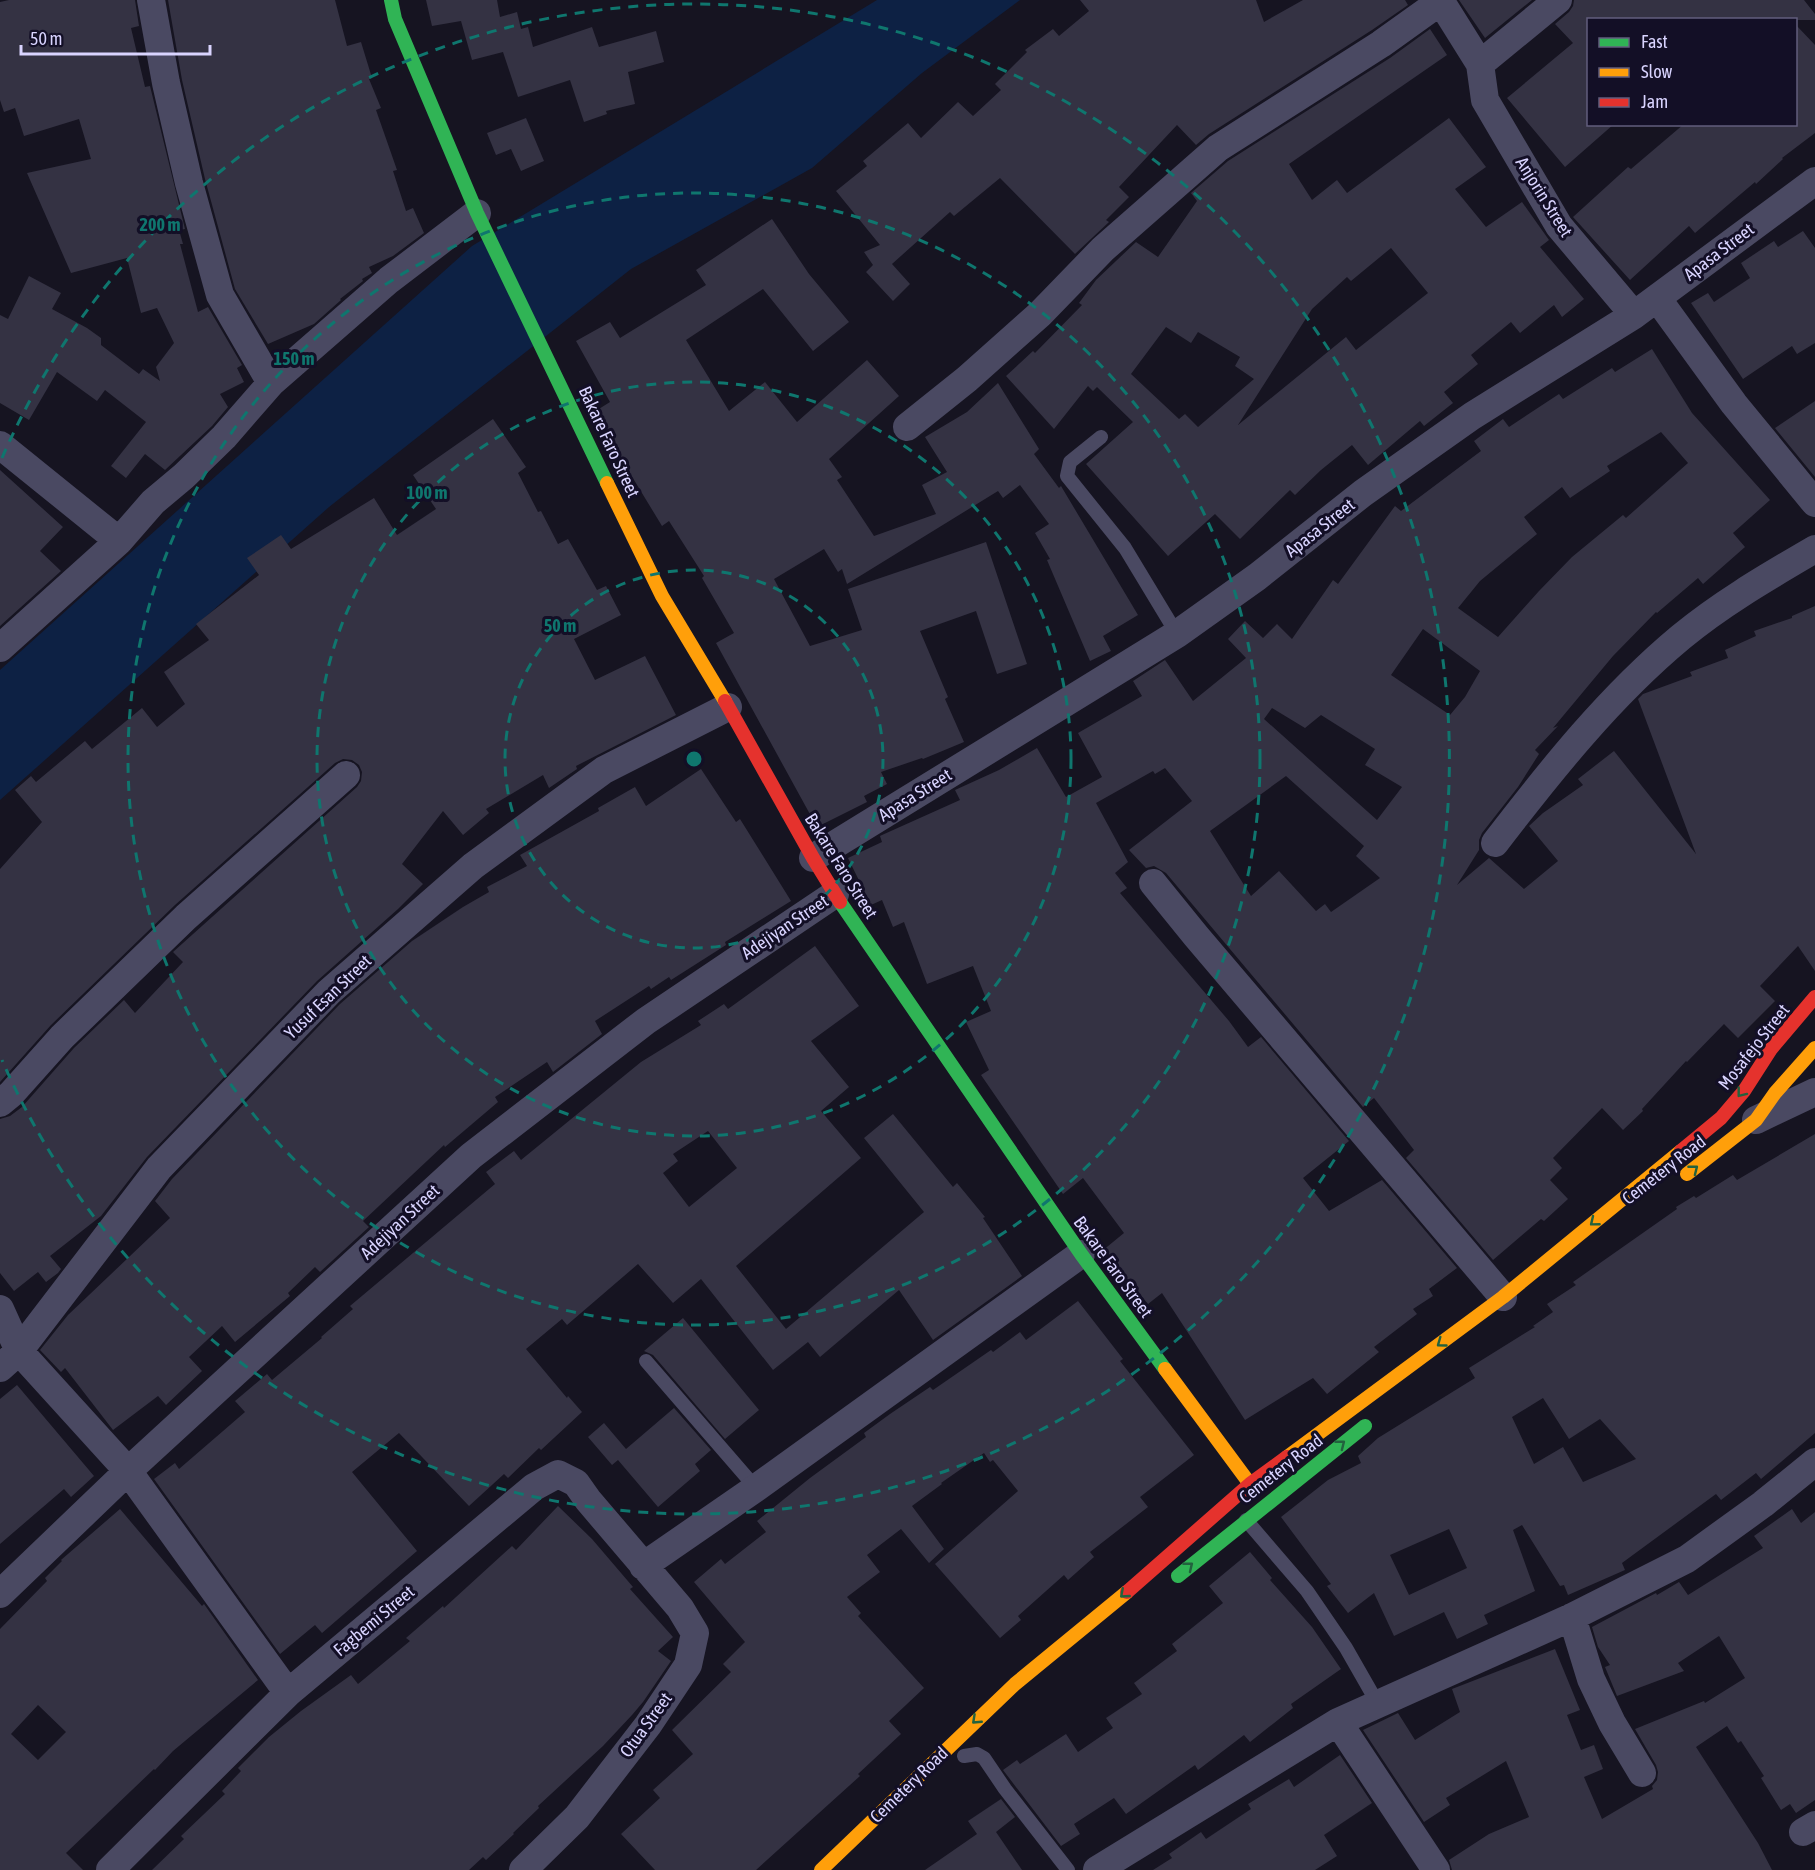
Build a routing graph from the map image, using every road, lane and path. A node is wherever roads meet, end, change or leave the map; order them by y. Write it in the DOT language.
graph roads {
  1 [pos="152,0"];
  2 [pos="391,0"];
  3 [pos="1558,0"];
  4 [pos="1440,1"];
  5 [pos="1480,64"];
  6 [pos="1815,181"];
  7 [pos="479,216"];
  8 [pos="1657,298"];
  9 [pos="1634,315"];
  10 [pos="270,383"];
  11 [pos="907,427"];
  12 [pos="1101,437"];
  13 [pos="0,445"];
  14 [pos="1815,503"];
  15 [pos="119,541"];
  16 [pos="1815,549"];
  17 [pos="1177,634"];
  18 [pos="0,648"];
  19 [pos="728,707"];
  20 [pos="346,775"];
  21 [pos="1495,843"];
  22 [pos="813,858"];
  23 [pos="1153,883"];
  24 [pos="835,894"];
  25 [pos="1815,998"];
  26 [pos="1815,1048"];
  27 [pos="1815,1092"];
  28 [pos="0,1102"];
  29 [pos="1721,1118"];
  30 [pos="1756,1120"];
  31 [pos="1671,1186"];
  32 [pos="1081,1254"];
  33 [pos="1503,1297"];
  34 [pos="0,1309"];
  35 [pos="9,1360"];
  36 [pos="646,1361"];
  37 [pos="1374,1419"];
  38 [pos="1815,1462"];
  39 [pos="128,1471"];
  40 [pos="1250,1484"];
  41 [pos="756,1488"];
  42 [pos="1246,1520"];
  43 [pos="644,1566"];
  44 [pos="1168,1584"];
  45 [pos="0,1594"];
  46 [pos="1572,1617"];
  47 [pos="288,1693"];
  48 [pos="1378,1704"];
  49 [pos="1338,1722"];
  50 [pos="980,1740"];
  51 [pos="960,1760"];
  52 [pos="1642,1773"];
  53 [pos="110,1870"];
  54 [pos="523,1870"];
  55 [pos="820,1870"];
  56 [pos="1068,1870"];
  57 [pos="1097,1870"];
  58 [pos="1436,1870"];
  1 -- 10 [label="street"];
  2 -- 7 [label="main road, Bakare Faro Street"];
  3 -- 5 [label="street"];
  4 -- 5 [label="street"];
  4 -- 11 [label="street"];
  5 -- 9 [label="street, Anjorin Street"];
  6 -- 8 [label="street, Apasa Street"];
  7 -- 10 [label="street"];
  7 -- 19 [label="main road, Bakare Faro Street"];
  8 -- 9 [label="street, Apasa Street"];
  8 -- 14 [label="street"];
  9 -- 17 [label="street, Apasa Street"];
  10 -- 15 [label="street"];
  12 -- 17 [label="lane"];
  13 -- 15 [label="street"];
  15 -- 18 [label="street"];
  16 -- 21 [label="street"];
  17 -- 22 [label="street, Apasa Street"];
  19 -- 22 [label="main road, Bakare Faro Street"];
  19 -- 35 [label="street, Yusuf Esan Street"];
  20 -- 28 [label="street"];
  22 -- 24 [label="main road, Bakare Faro Street"];
  23 -- 33 [label="street"];
  24 -- 32 [label="main road, Bakare Faro Street"];
  24 -- 39 [label="street, Adejiyan Street"];
  25 -- 29 [label="main road, Mosafejo Street, one-way"];
  26 -- 30 [label="main road"];
  27 -- 30 [label="street"];
  29 -- 33 [label="main road, Cemetery Road, one-way"];
  31 -- 30 [label="main road, Cemetery Road, one-way"];
  32 -- 40 [label="main road, Bakare Faro Street"];
  32 -- 41 [label="street"];
  33 -- 40 [label="main road, Cemetery Road, one-way"];
  34 -- 35 [label="street"];
  35 -- 39 [label="street"];
  36 -- 41 [label="lane"];
  42 -- 37 [label="main road, Cemetery Road, one-way"];
  38 -- 46 [label="street"];
  39 -- 45 [label="street, Adejiyan Street"];
  39 -- 47 [label="street"];
  40 -- 55 [label="main road, Cemetery Road, one-way"];
  41 -- 43 [label="street"];
  44 -- 42 [label="main road, Cemetery Road, one-way"];
  42 -- 48 [label="lane"];
  43 -- 47 [label="street, Fagbemi Street"];
  43 -- 54 [label="street, Otua Street"];
  46 -- 48 [label="street"];
  46 -- 52 [label="street"];
  47 -- 53 [label="street, Fagbemi Street"];
  48 -- 49 [label="street"];
  49 -- 57 [label="street"];
  49 -- 58 [label="street"];
  50 -- 51 [label="main road, Cemetery Road"];
  51 -- 56 [label="lane"];
}
